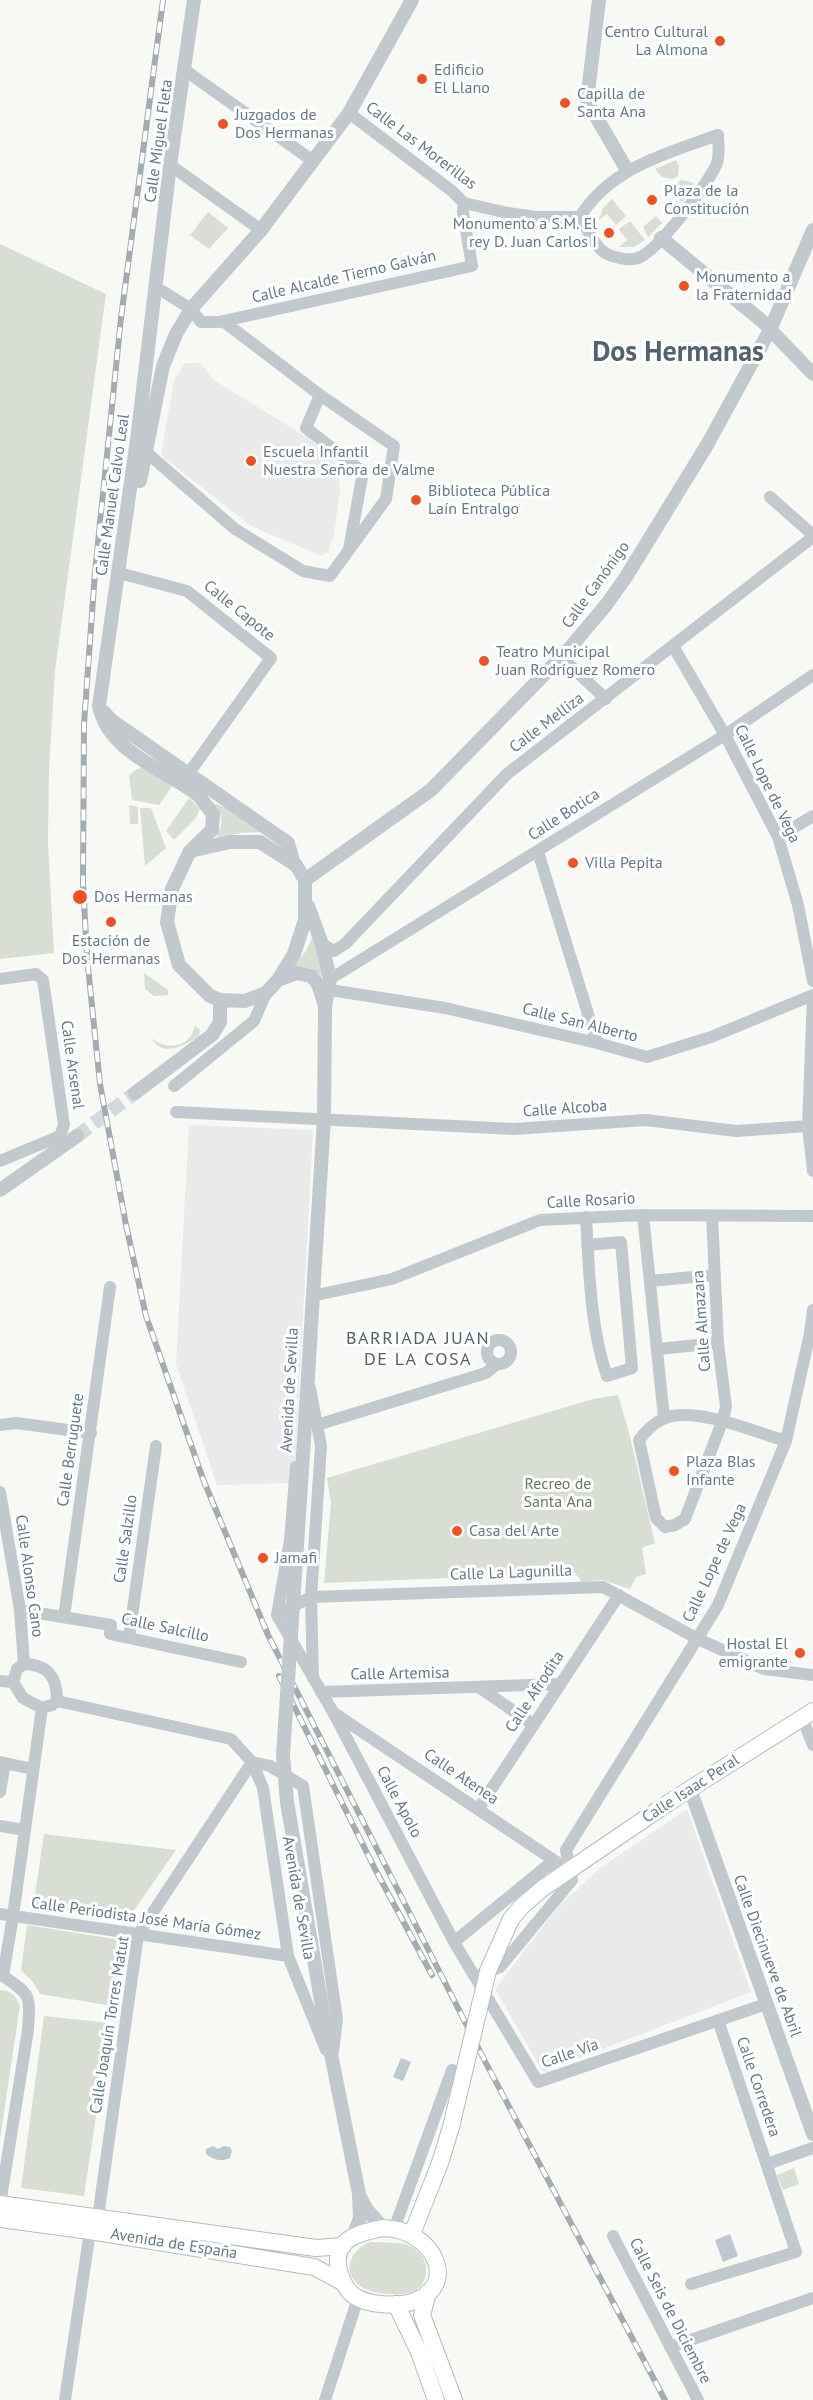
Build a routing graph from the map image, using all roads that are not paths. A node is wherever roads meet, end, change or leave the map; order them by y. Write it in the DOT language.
graph roads {
  1 [pos="194,0"];
  2 [pos="412,0"];
  3 [pos="599,0"];
  4 [pos="186,71"];
  5 [pos="349,113"];
  6 [pos="313,160"];
  7 [pos="170,165"];
  8 [pos="627,170"];
  9 [pos="464,203"];
  10 [pos="580,216"];
  11 [pos="261,230"];
  12 [pos="813,230"];
  13 [pos="661,238"];
  14 [pos="156,287"];
  15 [pos="190,309"];
  16 [pos="223,321"];
  17 [pos="770,330"];
  18 [pos="812,372"];
  19 [pos="320,395"];
  20 [pos="137,440"];
  21 [pos="147,452"];
  22 [pos="770,498"];
  23 [pos="813,536"];
  24 [pos="349,549"];
  25 [pos="119,570"];
  26 [pos="673,646"];
  27 [pos="561,657"];
  28 [pos="813,675"];
  29 [pos="606,699"];
  30 [pos="99,706"];
  31 [pos="725,735"];
  32 [pos="189,773"];
  33 [pos="813,816"];
  34 [pos="778,837"];
  35 [pos="190,851"];
  36 [pos="538,852"];
  37 [pos="294,864"];
  38 [pos="305,880"];
  39 [pos="306,898"];
  40 [pos="322,944"];
  41 [pos="0,979"];
  42 [pos="278,980"];
  43 [pos="813,981"];
  44 [pos="330,984"];
  45 [pos="266,993"];
  46 [pos="813,995"];
  47 [pos="220,1000"];
  48 [pos="325,1006"];
  49 [pos="597,1043"];
  50 [pos="174,1086"];
  51 [pos="135,1093"];
  52 [pos="176,1112"];
  53 [pos="324,1119"];
  54 [pos="808,1126"];
  55 [pos="77,1136"];
  56 [pos="0,1161"];
  57 [pos="813,1171"];
  58 [pos="0,1190"];
  59 [pos="643,1215"];
  60 [pos="586,1216"];
  61 [pos="712,1216"];
  62 [pos="813,1216"];
  63 [pos="587,1245"];
  64 [pos="714,1275"];
  65 [pos="651,1281"];
  66 [pos="110,1287"];
  67 [pos="312,1296"];
  68 [pos="813,1310"];
  69 [pos="718,1342"];
  70 [pos="658,1349"];
  71 [pos="497,1364"];
  72 [pos="308,1374"];
  73 [pos="307,1388"];
  74 [pos="664,1418"];
  75 [pos="722,1422"];
  76 [pos="0,1425"];
  77 [pos="317,1425"];
  78 [pos="91,1433"];
  79 [pos="786,1442"];
  80 [pos="156,1446"];
  81 [pos="0,1492"];
  82 [pos="620,1595"];
  83 [pos="311,1597"];
  84 [pos="20,1610"];
  85 [pos="277,1615"];
  86 [pos="64,1617"];
  87 [pos="129,1637"];
  88 [pos="698,1640"];
  89 [pos="241,1662"];
  90 [pos="24,1664"];
  91 [pos="813,1675"];
  92 [pos="313,1679"];
  93 [pos="6,1682"];
  94 [pos="560,1684"];
  95 [pos="480,1688"];
  96 [pos="321,1692"];
  97 [pos="57,1701"];
  98 [pos="42,1708"];
  99 [pos="333,1712"];
  100 [pos="807,1714"];
  101 [pos="534,1725"];
  102 [pos="367,1734"];
  103 [pos="350,1744"];
  104 [pos="813,1745"];
  105 [pos="3,1762"];
  106 [pos="252,1762"];
  107 [pos="33,1769"];
  108 [pos="690,1789"];
  109 [pos="0,1792"];
  110 [pos="479,1808"];
  111 [pos="0,1826"];
  112 [pos="25,1830"];
  113 [pos="570,1870"];
  114 [pos="0,1914"];
  115 [pos="13,1916"];
  116 [pos="138,1935"];
  117 [pos="454,1941"];
  118 [pos="288,1956"];
  119 [pos="475,1976"];
  120 [pos="1,1977"];
  121 [pos="766,2004"];
  122 [pos="718,2020"];
  123 [pos="333,2065"];
  124 [pos="452,2070"];
  125 [pos="813,2134"];
  126 [pos="813,2148"];
  127 [pos="767,2164"];
  128 [pos="3,2165"];
  129 [pos="358,2194"];
  130 [pos="0,2204"];
  131 [pos="0,2220"];
  132 [pos="94,2224"];
  133 [pos="388,2228"];
  134 [pos="412,2234"];
  135 [pos="613,2236"];
  136 [pos="348,2242"];
  137 [pos="344,2283"];
  138 [pos="691,2284"];
  139 [pos="428,2292"];
  140 [pos="358,2298"];
  141 [pos="813,2298"];
  142 [pos="396,2304"];
  143 [pos="670,2347"];
  144 [pos="65,2400"];
  145 [pos="325,2400"];
  146 [pos="436,2400"];
  147 [pos="454,2400"];
  148 [pos="698,2400"];
  1 -- 4 [label="street, Calle Miguel Fleta"];
  2 -- 5 [label="street"];
  3 -- 8 [label="street"];
  4 -- 6 [label="street"];
  4 -- 7 [label="street, Calle Miguel Fleta"];
  5 -- 6 [label="street"];
  5 -- 9 [label="street, Calle Las Morerillas"];
  6 -- 11 [label="street"];
  7 -- 11 [label="street"];
  7 -- 14 [label="street, Calle Miguel Fleta"];
  8 -- 10 [label="street"];
  8 -- 13 [label="street"];
  9 -- 10 [label="street, Calle Las Morerillas"];
  9 -- 16 [label="street, Calle Alcalde Tierno Galván"];
  10 -- 13 [label="street"];
  11 -- 15 [label="street"];
  12 -- 17 [label="street, Calle Canónigo"];
  13 -- 17 [label="street"];
  14 -- 15 [label="street"];
  14 -- 20 [label="street, Calle Manuel Calvo Leal"];
  15 -- 16 [label="street"];
  15 -- 21 [label="street"];
  16 -- 19 [label="street"];
  17 -- 18 [label="street"];
  17 -- 27 [label="street, Calle Canónigo"];
  19 -- 24 [label="street"];
  19 -- 24 [label="street"];
  20 -- 21 [label="street"];
  20 -- 25 [label="street, Calle Manuel Calvo Leal"];
  21 -- 24 [label="street"];
  21 -- 25 [label="street"];
  22 -- 23 [label="street"];
  23 -- 26 [label="street, Calle Melliza"];
  25 -- 30 [label="street, Calle Manuel Calvo Leal"];
  25 -- 32 [label="street, Calle Capote"];
  26 -- 29 [label="street, Calle Melliza"];
  26 -- 31 [label="street, Calle Lope de Vega"];
  27 -- 29 [label="street"];
  27 -- 38 [label="street, Calle Canónigo"];
  28 -- 31 [label="street, Calle Botica"];
  29 -- 40 [label="street, Calle Melliza"];
  30 -- 32 [label="street"];
  30 -- 35 [label="street"];
  31 -- 34 [label="street, Calle Lope de Vega"];
  31 -- 36 [label="street, Calle Botica"];
  32 -- 37 [label="street"];
  33 -- 34 [label="street"];
  34 -- 43 [label="street, Calle Lope de Vega"];
  35 -- 37 [label="street"];
  35 -- 47 [label="street"];
  36 -- 44 [label="street, Calle Botica"];
  36 -- 49 [label="street"];
  37 -- 38 [label="street"];
  38 -- 39 [label="street"];
  39 -- 40 [label="street"];
  39 -- 42 [label="street"];
  40 -- 44 [label="street"];
  41 -- 56 [label="street, Calle Arsenal"];
  42 -- 45 [label="street"];
  42 -- 48 [label="street, Avenida de Sevilla"];
  44 -- 48 [label="street, Avenida de Sevilla"];
  44 -- 49 [label="street, Calle San Alberto"];
  45 -- 47 [label="street"];
  45 -- 50 [label="street"];
  46 -- 49 [label="street, Calle San Alberto"];
  46 -- 54 [label="street"];
  47 -- 51 [label="street"];
  48 -- 53 [label="street, Avenida de Sevilla"];
  52 -- 53 [label="street, Calle Alcoba"];
  53 -- 54 [label="street, Calle Alcoba"];
  53 -- 67 [label="street, Avenida de Sevilla"];
  54 -- 57 [label="street"];
  55 -- 58 [label="street"];
  59 -- 60 [label="street, Calle Rosario"];
  59 -- 61 [label="street, Calle Rosario"];
  59 -- 65 [label="street"];
  60 -- 63 [label="street"];
  60 -- 67 [label="street, Calle Rosario"];
  61 -- 62 [label="street, Calle Rosario"];
  61 -- 64 [label="street, Calle Almazara"];
  63 -- 63 [label="street"];
  64 -- 65 [label="street"];
  64 -- 69 [label="street, Calle Almazara"];
  65 -- 70 [label="street"];
  66 -- 78 [label="street, Calle Berruguete"];
  67 -- 72 [label="street, Avenida de Sevilla"];
  68 -- 79 [label="street, Calle Lope de Vega"];
  69 -- 70 [label="street"];
  69 -- 75 [label="street, Calle Almazara"];
  70 -- 74 [label="street"];
  71 -- 77 [label="street"];
  72 -- 73 [label="street, Avenida de Sevilla"];
  72 -- 77 [label="street"];
  73 -- 85 [label="street"];
  73 -- 123 [label="street, Avenida de Sevilla, bridge"];
  74 -- 75 [label="street"];
  74 -- 75 [label="street"];
  75 -- 79 [label="street"];
  76 -- 78 [label="street"];
  77 -- 83 [label="street"];
  78 -- 86 [label="street, Calle Berruguete"];
  79 -- 88 [label="street, Calle Lope de Vega"];
  80 -- 87 [label="street, Calle Salzillo"];
  81 -- 84 [label="street, Calle Alonso Cano"];
  82 -- 83 [label="street, Calle La Lagunilla"];
  82 -- 88 [label="street, Calle La Lagunilla"];
  82 -- 94 [label="street, Calle Afrodita"];
  83 -- 85 [label="street"];
  83 -- 92 [label="street"];
  84 -- 86 [label="street, Calle Salcillo"];
  84 -- 90 [label="street, Calle Alonso Cano"];
  85 -- 92 [label="street, Calle Apolo"];
  86 -- 87 [label="street, Calle Salcillo"];
  87 -- 89 [label="street, Calle Salcillo"];
  88 -- 91 [label="street, Calle La Lagunilla"];
  88 -- 113 [label="street, Calle Lope de Vega"];
  90 -- 93 [label="street"];
  90 -- 97 [label="street"];
  92 -- 96 [label="street, Calle Apolo"];
  93 -- 98 [label="street"];
  94 -- 95 [label="street, Calle Artemisa"];
  94 -- 101 [label="street, Calle Afrodita"];
  95 -- 96 [label="street, Calle Artemisa"];
  95 -- 101 [label="street"];
  96 -- 99 [label="street, Calle Apolo"];
  97 -- 98 [label="street"];
  97 -- 106 [label="street"];
  98 -- 107 [label="street"];
  99 -- 102 [label="street, Calle Atenea"];
  99 -- 103 [label="street, Calle Apolo"];
  100 -- 104 [label="street"];
  100 -- 108 [label="main road, Calle Isaac Peral"];
  101 -- 110 [label="street, Calle Afrodita"];
  102 -- 103 [label="street"];
  102 -- 110 [label="street, Calle Atenea"];
  103 -- 117 [label="street, Calle Apolo"];
  105 -- 107 [label="street"];
  105 -- 109 [label="street"];
  106 -- 116 [label="street, Calle Joaquín Torres Matut"];
  106 -- 118 [label="street, Avenida de Sevilla"];
  106 -- 123 [label="street, Avenida de Sevilla"];
  107 -- 112 [label="street"];
  108 -- 113 [label="main road, Calle Isaac Peral"];
  108 -- 121 [label="street, Calle Diecinueve de Abril"];
  110 -- 113 [label="street, Calle Atenea"];
  111 -- 112 [label="street"];
  112 -- 115 [label="street"];
  113 -- 117 [label="street"];
  113 -- 119 [label="street"];
  113 -- 134 [label="main road, Calle Isaac Peral, bridge"];
  114 -- 115 [label="street, Calle Periodista José María Gómez"];
  115 -- 116 [label="street, Calle Periodista José María Gómez"];
  115 -- 120 [label="street"];
  116 -- 118 [label="street, Calle Periodista José María Gómez"];
  116 -- 132 [label="street, Calle Joaquín Torres Matut"];
  117 -- 119 [label="street, Calle Vía"];
  118 -- 123 [label="street, Avenida de Sevilla"];
  119 -- 122 [label="street, Calle Vía"];
  120 -- 128 [label="street"];
  121 -- 122 [label="street, Calle Vía"];
  121 -- 125 [label="street, Calle Diecinueve de Abril"];
  122 -- 127 [label="street, Calle Corredera"];
  123 -- 129 [label="street, Avenida de Sevilla"];
  124 -- 133 [label="street"];
  126 -- 127 [label="street, Calle Corredera"];
  127 -- 138 [label="street, Calle Corredera"];
  128 -- 130 [label="street"];
  129 -- 133 [label="street, Avenida de Sevilla"];
  129 -- 136 [label="street, Avenida de Sevilla"];
  130 -- 132 [label="main road, Avenida de España"];
  131 -- 132 [label="main road, Avenida de España"];
  132 -- 136 [label="main road, Avenida de España"];
  132 -- 137 [label="main road, Avenida de España"];
  132 -- 144 [label="street, Calle Joaquín Torres Matut"];
  133 -- 134 [label="main road"];
  133 -- 136 [label="main road"];
  134 -- 139 [label="main road"];
  135 -- 143 [label="street, Calle Seis de Diciembre"];
  136 -- 137 [label="main road"];
  137 -- 140 [label="main road"];
  139 -- 142 [label="main road"];
  139 -- 147 [label="main road"];
  140 -- 142 [label="main road"];
  140 -- 145 [label="street"];
  141 -- 143 [label="street"];
  142 -- 146 [label="main road"];
  143 -- 148 [label="street, Calle Seis de Diciembre"];
}
